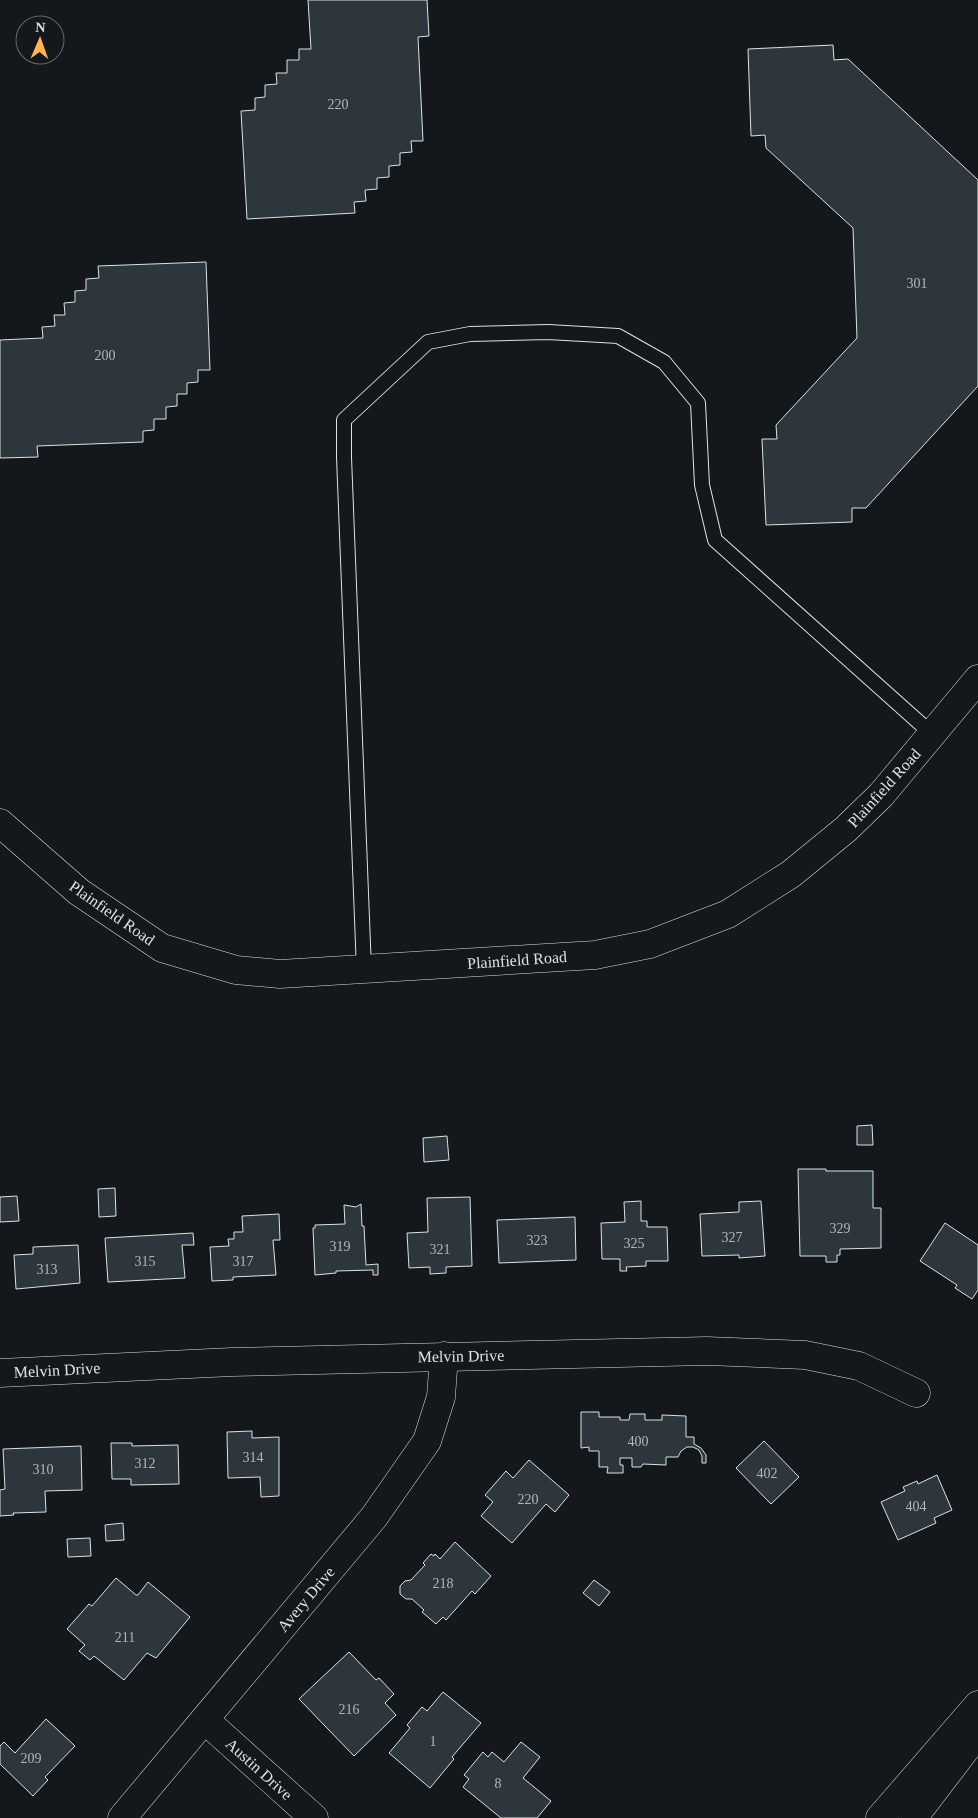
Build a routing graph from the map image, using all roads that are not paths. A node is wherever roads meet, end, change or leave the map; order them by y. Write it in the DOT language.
graph roads {
  1 [pos="978,679"];
  2 [pos="932,734"];
  3 [pos="0,823"];
  4 [pos="364,970"];
  5 [pos="444,1356"];
  6 [pos="0,1373"];
  7 [pos="916,1393"];
  8 [pos="978,1705"];
  9 [pos="205,1720"];
  10 [pos="978,1733"];
  11 [pos="122,1818"];
  12 [pos="314,1818"];
  13 [pos="880,1818"];
  14 [pos="913,1818"];
  1 -- 2 [label="main road, Plainfield Road"];
  2 -- 4 [label="main road, Plainfield Road"];
  2 -- 4 [label="lane"];
  3 -- 4 [label="main road, Plainfield Road"];
  5 -- 6 [label="main road, Melvin Drive"];
  5 -- 7 [label="main road, Melvin Drive"];
  5 -- 9 [label="main road, Avery Drive"];
  8 -- 13 [label="main road"];
  9 -- 11 [label="main road, Avery Drive"];
  9 -- 12 [label="main road, Austin Drive"];
  10 -- 14 [label="main road"];
}
